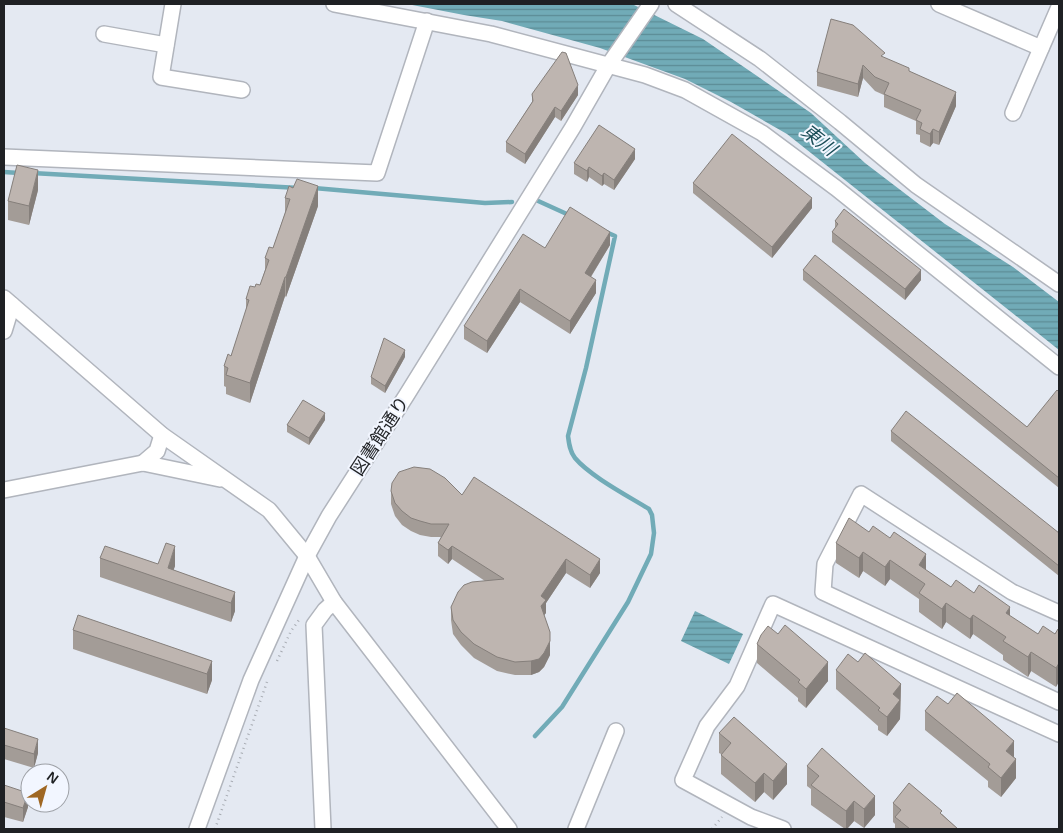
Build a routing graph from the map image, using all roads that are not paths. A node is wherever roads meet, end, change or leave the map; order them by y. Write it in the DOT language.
graph roads {
  1 [pos="172,4"];
  2 [pos="334,4"];
  3 [pos="651,4"];
  4 [pos="676,4"];
  5 [pos="939,4"];
  6 [pos="1059,7"];
  7 [pos="426,21"];
  8 [pos="104,34"];
  9 [pos="166,45"];
  10 [pos="1041,48"];
  11 [pos="608,66"];
  12 [pos="242,90"];
  13 [pos="1013,114"];
  14 [pos="4,157"];
  15 [pos="1059,284"];
  16 [pos="8,302"];
  17 [pos="4,331"];
  18 [pos="1059,367"];
  19 [pos="162,435"];
  20 [pos="143,463"];
  21 [pos="227,481"];
  22 [pos="4,490"];
  23 [pos="307,556"];
  24 [pos="330,606"];
  25 [pos="1059,613"];
  26 [pos="1059,702"];
  27 [pos="616,730"];
  28 [pos="1059,734"];
  29 [pos="197,829"];
  30 [pos="323,829"];
  31 [pos="509,829"];
  32 [pos="576,829"];
  33 [pos="783,829"];
  1 -- 9 [label="street"];
  2 -- 7 [label="street"];
  3 -- 11 [label="street, 図書館通り"];
  4 -- 15 [label="street"];
  5 -- 10 [label="street"];
  6 -- 10 [label="street"];
  7 -- 11 [label="street"];
  7 -- 14 [label="street"];
  8 -- 9 [label="street"];
  9 -- 12 [label="street"];
  10 -- 13 [label="street"];
  11 -- 18 [label="street"];
  11 -- 23 [label="street, 図書館通り"];
  16 -- 17 [label="street"];
  16 -- 19 [label="street"];
  19 -- 20 [label="street"];
  19 -- 21 [label="street"];
  20 -- 21 [label="street"];
  20 -- 22 [label="street"];
  21 -- 23 [label="street"];
  23 -- 24 [label="street"];
  23 -- 29 [label="street, 図書館通り"];
  24 -- 30 [label="street"];
  24 -- 31 [label="street"];
  25 -- 26 [label="street"];
  27 -- 32 [label="street"];
  28 -- 33 [label="street"];
}
